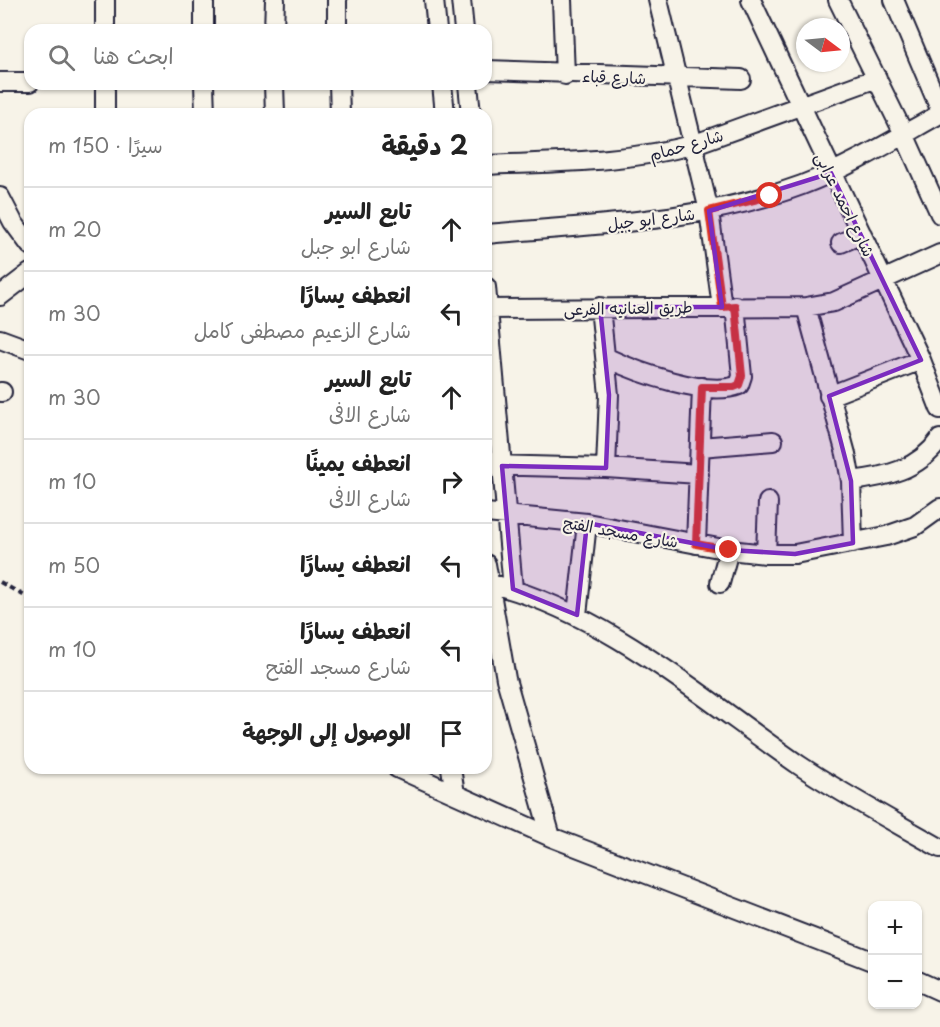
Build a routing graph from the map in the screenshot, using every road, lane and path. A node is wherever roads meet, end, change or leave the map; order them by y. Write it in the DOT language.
graph roads {
  1 [pos="105,0"];
  2 [pos="204,0"];
  3 [pos="274,0"];
  4 [pos="337,0"];
  5 [pos="434,0"];
  6 [pos="461,0"];
  7 [pos="562,0"];
  8 [pos="658,0"];
  9 [pos="751,0"];
  10 [pos="838,0"];
  11 [pos="894,0"];
  12 [pos="105,24"];
  13 [pos="204,24"];
  14 [pos="274,24"];
  15 [pos="338,24"];
  16 [pos="436,24"];
  17 [pos="463,24"];
  18 [pos="492,70"];
  19 [pos="565,75"];
  20 [pos="678,78"];
  21 [pos="877,78"];
  22 [pos="741,79"];
  23 [pos="0,82"];
  24 [pos="24,82"];
  25 [pos="105,90"];
  26 [pos="204,90"];
  27 [pos="274,90"];
  28 [pos="339,90"];
  29 [pos="443,90"];
  30 [pos="469,90"];
  31 [pos="800,107"];
  32 [pos="105,108"];
  33 [pos="205,108"];
  34 [pos="275,108"];
  35 [pos="340,108"];
  36 [pos="444,108"];
  37 [pos="470,108"];
  38 [pos="940,109"];
  39 [pos="940,114"];
  40 [pos="904,134"];
  41 [pos="695,144"];
  42 [pos="492,165"];
  43 [pos="831,173"];
  44 [pos="0,197"];
  45 [pos="709,211"];
  46 [pos="940,214"];
  47 [pos="6,225"];
  48 [pos="492,233"];
  49 [pos="862,234"];
  50 [pos="24,240"];
  51 [pos="841,243"];
  52 [pos="940,254"];
  53 [pos="24,278"];
  54 [pos="883,280"];
  55 [pos="0,296"];
  56 [pos="728,306"];
  57 [pos="600,307"];
  58 [pos="806,307"];
  59 [pos="492,309"];
  60 [pos="0,339"];
  61 [pos="24,348"];
  62 [pos="607,358"];
  63 [pos="921,360"];
  64 [pos="702,387"];
  65 [pos="829,396"];
  66 [pos="940,408"];
  67 [pos="492,421"];
  68 [pos="940,439"];
  69 [pos="773,441"];
  70 [pos="700,447"];
  71 [pos="494,466"];
  72 [pos="606,468"];
  73 [pos="699,474"];
  74 [pos="851,481"];
  75 [pos="768,502"];
  76 [pos="940,508"];
  77 [pos="492,513"];
  78 [pos="507,513"];
  79 [pos="587,523"];
  80 [pos="853,543"];
  81 [pos="696,544"];
  82 [pos="729,550"];
  83 [pos="766,555"];
  84 [pos="0,582"];
  85 [pos="720,583"];
  86 [pos="492,584"];
  87 [pos="513,589"];
  88 [pos="24,596"];
  89 [pos="492,604"];
  90 [pos="577,615"];
  91 [pos="411,774"];
  92 [pos="452,774"];
  93 [pos="455,794"];
  94 [pos="551,837"];
  95 [pos="940,848"];
  96 [pos="868,959"];
  97 [pos="922,983"];
  98 [pos="940,991"];
  1 -- 12 [label="street"];
  2 -- 13 [label="street"];
  3 -- 14 [label="street"];
  4 -- 15 [label="street"];
  5 -- 16 [label="street"];
  6 -- 17 [label="street"];
  7 -- 19 [label="street"];
  8 -- 20 [label="street"];
  9 -- 31 [label="street, شارع احمد عرابى"];
  10 -- 21 [label="street"];
  11 -- 38 [label="street"];
  18 -- 19 [label="street, شارع قباء"];
  19 -- 20 [label="street, شارع قباء"];
  20 -- 22 [label="street, شارع قباء"];
  20 -- 41 [label="street"];
  21 -- 31 [label="street, شارع حمام"];
  21 -- 40 [label="street"];
  23 -- 24 [label="street"];
  25 -- 32 [label="street"];
  26 -- 33 [label="street"];
  27 -- 34 [label="street"];
  28 -- 35 [label="street"];
  29 -- 36 [label="street"];
  30 -- 37 [label="street"];
  31 -- 41 [label="street, شارع حمام"];
  31 -- 43 [label="street, شارع احمد عرابى"];
  39 -- 40 [label="street, شارع ابو جبل"];
  40 -- 43 [label="street, شارع ابو جبل"];
  40 -- 46 [label="street"];
  41 -- 42 [label="street, شارع حمام"];
  41 -- 45 [label="street"];
  43 -- 45 [label="street, شارع ابو جبل"];
  43 -- 49 [label="street, شارع احمد عرابى"];
  44 -- 47 [label="street"];
  45 -- 48 [label="street, شارع ابو جبل"];
  45 -- 56 [label="street"];
  47 -- 50 [label="street"];
  49 -- 51 [label="street"];
  49 -- 54 [label="street, شارع احمد عرابى"];
  52 -- 54 [label="street, طريق العنانيه الفرعى"];
  53 -- 55 [label="street"];
  54 -- 58 [label="street, طريق العنانيه الفرعى"];
  54 -- 63 [label="street, شارع احمد عرابى"];
  56 -- 57 [label="street, طريق العنانيه الفرعى"];
  56 -- 58 [label="street, طريق العنانيه الفرعى"];
  56 -- 64 [label="street"];
  57 -- 59 [label="street, طريق العنانيه الفرعى"];
  57 -- 62 [label="street"];
  58 -- 65 [label="street"];
  60 -- 61 [label="street"];
  62 -- 64 [label="street"];
  62 -- 72 [label="street"];
  63 -- 65 [label="street"];
  63 -- 66 [label="street, شارع احمد عرابى"];
  64 -- 70 [label="street"];
  65 -- 74 [label="street"];
  67 -- 71 [label="street"];
  68 -- 74 [label="street"];
  69 -- 70 [label="street"];
  70 -- 73 [label="street"];
  71 -- 72 [label="street"];
  71 -- 78 [label="street"];
  72 -- 73 [label="street"];
  73 -- 81 [label="street"];
  74 -- 80 [label="street"];
  75 -- 83 [label="street"];
  76 -- 80 [label="street, شارع مسجد الفتح"];
  77 -- 78 [label="street, شارع مسجد الفتح"];
  78 -- 79 [label="street, شارع مسجد الفتح"];
  78 -- 87 [label="street"];
  79 -- 81 [label="street, شارع مسجد الفتح"];
  79 -- 90 [label="street"];
  80 -- 83 [label="street, شارع مسجد الفتح"];
  81 -- 82 [label="street, شارع مسجد الفتح"];
  82 -- 83 [label="street, شارع مسجد الفتح"];
  82 -- 85 [label="street"];
  84 -- 88 [label="path"];
  86 -- 87 [label="street"];
  87 -- 90 [label="street"];
  89 -- 94 [label="street"];
  90 -- 95 [label="street"];
  91 -- 93 [label="street"];
  92 -- 93 [label="street"];
  93 -- 94 [label="street"];
  94 -- 96 [label="street"];
  97 -- 98 [label="street"];
}
